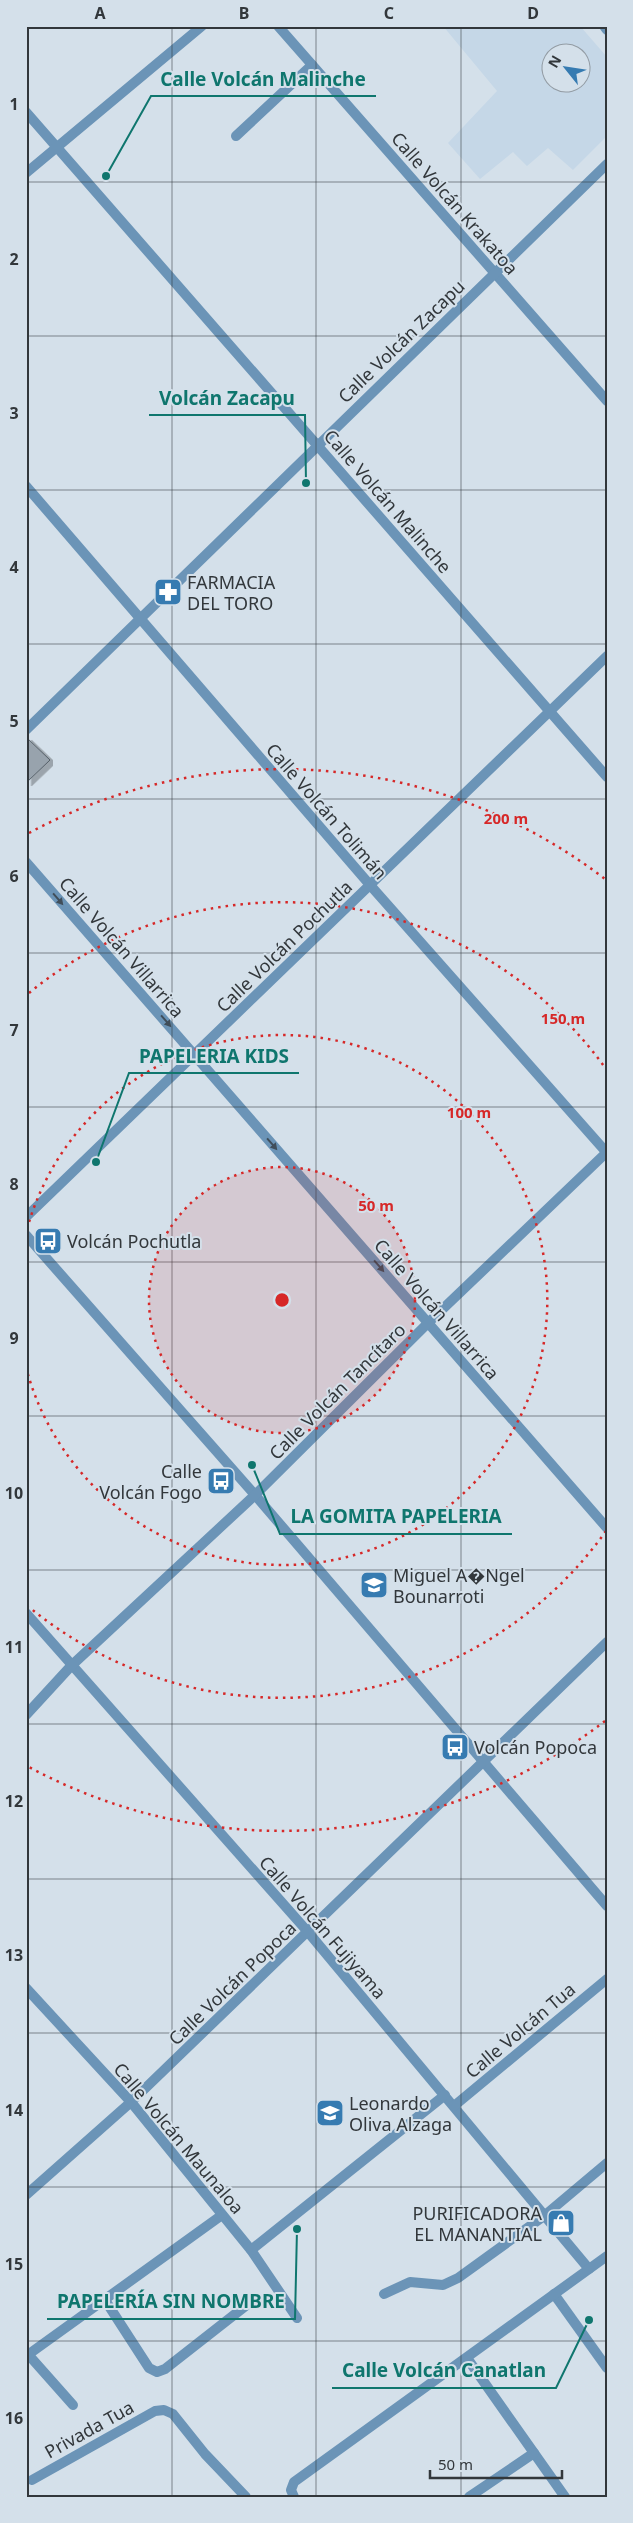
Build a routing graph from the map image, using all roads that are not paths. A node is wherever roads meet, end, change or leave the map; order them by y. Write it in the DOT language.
graph roads {
  1 [pos="202,26"];
  2 [pos="278,26"];
  3 [pos="604,26"];
  4 [pos="607,30"];
  5 [pos="312,65"];
  6 [pos="26,112"];
  7 [pos="236,136"];
  8 [pos="56,146"];
  9 [pos="607,164"];
  10 [pos="26,173"];
  11 [pos="495,272"];
  12 [pos="607,401"];
  13 [pos="318,445"];
  14 [pos="26,486"];
  15 [pos="139,620"];
  16 [pos="607,656"];
  17 [pos="549,712"];
  18 [pos="26,730"];
  19 [pos="607,777"];
  20 [pos="26,862"];
  21 [pos="370,885"];
  22 [pos="195,1054"];
  23 [pos="607,1153"];
  24 [pos="26,1217"];
  25 [pos="26,1235"];
  26 [pos="428,1323"];
  27 [pos="255,1496"];
  28 [pos="607,1528"];
  29 [pos="26,1613"];
  30 [pos="607,1642"];
  31 [pos="71,1666"];
  32 [pos="26,1715"];
  33 [pos="484,1762"];
  34 [pos="607,1906"];
  35 [pos="308,1932"];
  36 [pos="607,1979"];
  37 [pos="26,1988"];
  38 [pos="445,2095"];
  39 [pos="131,2102"];
  40 [pos="454,2106"];
  41 [pos="607,2164"];
  42 [pos="26,2196"];
  43 [pos="222,2215"];
  44 [pos="544,2216"];
  45 [pos="251,2250"];
  46 [pos="607,2256"];
  47 [pos="588,2269"];
  48 [pos="384,2294"];
  49 [pos="554,2294"];
  50 [pos="105,2300"];
  51 [pos="248,2304"];
  52 [pos="297,2318"];
  53 [pos="28,2353"];
  54 [pos="467,2358"];
  55 [pos="607,2368"];
  56 [pos="73,2405"];
  57 [pos="534,2452"];
  58 [pos="32,2480"];
  59 [pos="293,2494"];
  60 [pos="246,2497"];
  61 [pos="469,2497"];
  62 [pos="565,2497"];
  1 -- 8 [label="street"];
  2 -- 5 [label="street, Calle Volcán Krakatoa"];
  3 -- 4 [label="street"];
  5 -- 7 [label="street"];
  5 -- 11 [label="street, Calle Volcán Krakatoa"];
  6 -- 8 [label="street, Calle Volcán Malinche"];
  8 -- 10 [label="street"];
  8 -- 13 [label="street, Calle Volcán Malinche"];
  9 -- 11 [label="street, Calle Volcán Zacapu"];
  11 -- 12 [label="street, Calle Volcán Krakatoa"];
  11 -- 13 [label="street, Calle Volcán Zacapu"];
  13 -- 15 [label="street, Calle Volcán Zacapu"];
  13 -- 17 [label="street, Calle Volcán Malinche"];
  14 -- 15 [label="street, Calle Volcán Tolimán"];
  15 -- 18 [label="street, Calle Volcán Zacapu"];
  15 -- 21 [label="street, Calle Volcán Tolimán"];
  16 -- 17 [label="street, Calle Volcán Pochutla"];
  17 -- 19 [label="street, Calle Volcán Malinche"];
  17 -- 21 [label="street, Calle Volcán Pochutla"];
  20 -- 22 [label="street, Calle Volcán Villarrica, one-way"];
  21 -- 22 [label="street, Calle Volcán Pochutla"];
  21 -- 23 [label="street, Calle Volcán Tolimán"];
  22 -- 24 [label="street, Calle Volcán Pochutla"];
  22 -- 26 [label="street, Calle Volcán Villarrica, one-way"];
  23 -- 26 [label="street, Calle Volcán Tancítaro"];
  25 -- 27 [label="street"];
  26 -- 27 [label="street, Calle Volcán Tancítaro"];
  26 -- 28 [label="street, Calle Volcán Villarrica"];
  27 -- 31 [label="street, Calle Volcán Tancítaro"];
  27 -- 33 [label="street"];
  29 -- 31 [label="street, Calle Volcán Fujiyama"];
  30 -- 33 [label="street, Calle Volcán Popoca"];
  31 -- 32 [label="street, Calle Volcán Tancítaro"];
  31 -- 35 [label="street, Calle Volcán Fujiyama"];
  33 -- 34 [label="street"];
  33 -- 35 [label="street, Calle Volcán Popoca"];
  35 -- 38 [label="street, Calle Volcán Fujiyama"];
  35 -- 39 [label="street, Calle Volcán Popoca"];
  36 -- 40 [label="street, Calle Volcán Tua"];
  37 -- 39 [label="street, Calle Volcán Maunaloa"];
  38 -- 40 [label="street, Calle Volcán Fujiyama"];
  38 -- 45 [label="street"];
  39 -- 42 [label="street, Calle Volcán Popoca"];
  39 -- 43 [label="street, Calle Volcán Maunaloa"];
  40 -- 44 [label="street, Calle Volcán Fujiyama"];
  41 -- 44 [label="street"];
  43 -- 45 [label="street, Calle Volcán Maunaloa"];
  43 -- 50 [label="street"];
  44 -- 47 [label="street, Calle Volcán Fujiyama"];
  44 -- 48 [label="street"];
  45 -- 52 [label="street, Calle Volcán Maunaloa"];
  46 -- 47 [label="street"];
  47 -- 49 [label="street"];
  49 -- 54 [label="street"];
  49 -- 55 [label="street"];
  50 -- 51 [label="street"];
  50 -- 53 [label="street"];
  53 -- 56 [label="street"];
  54 -- 57 [label="street"];
  54 -- 59 [label="street"];
  57 -- 61 [label="street"];
  57 -- 62 [label="street"];
  58 -- 60 [label="street, Privada Tua"];
}
